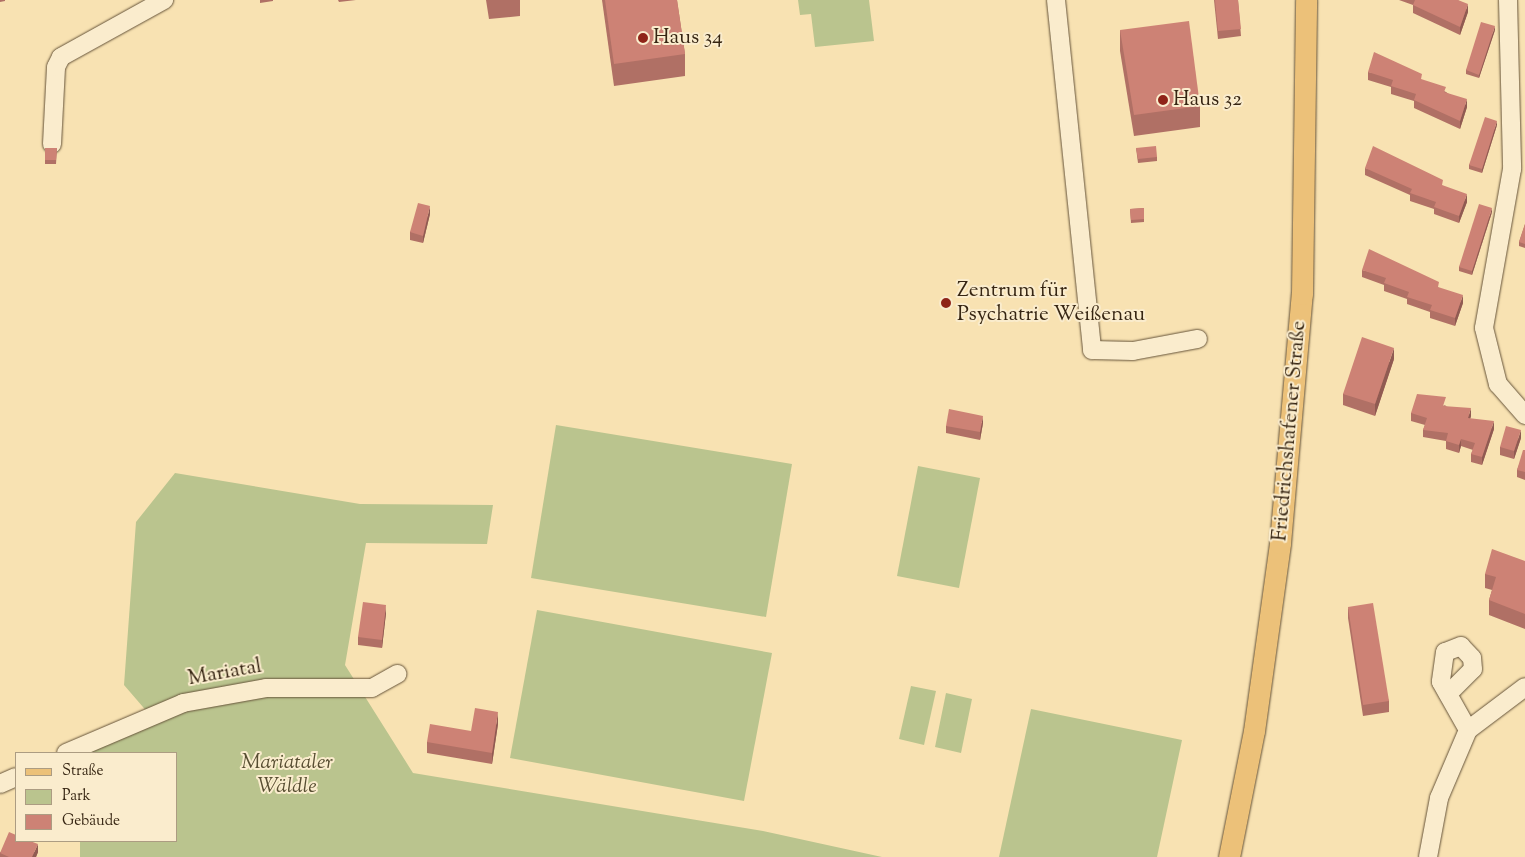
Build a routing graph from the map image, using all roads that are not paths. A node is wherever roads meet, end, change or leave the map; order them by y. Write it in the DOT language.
graph roads {
  1 [pos="164,0"];
  2 [pos="1056,0"];
  3 [pos="1306,0"];
  4 [pos="1508,0"];
  5 [pos="52,144"];
  6 [pos="1518,168"];
  7 [pos="1198,339"];
  8 [pos="1525,415"];
  9 [pos="397,674"];
  10 [pos="1525,687"];
  11 [pos="1448,694"];
  12 [pos="1468,730"];
  13 [pos="68,752"];
  14 [pos="15,777"];
  15 [pos="0,784"];
  16 [pos="1229,857"];
  17 [pos="1428,857"];
  1 -- 5 [label="street"];
  2 -- 7 [label="street"];
  3 -- 16 [label="main road, Friedrichshafener Straße"];
  4 -- 6 [label="street"];
  6 -- 8 [label="street"];
  9 -- 13 [label="street, Mariatal"];
  10 -- 12 [label="street"];
  11 -- 12 [label="street"];
  12 -- 17 [label="street"];
  14 -- 15 [label="street"];
}
